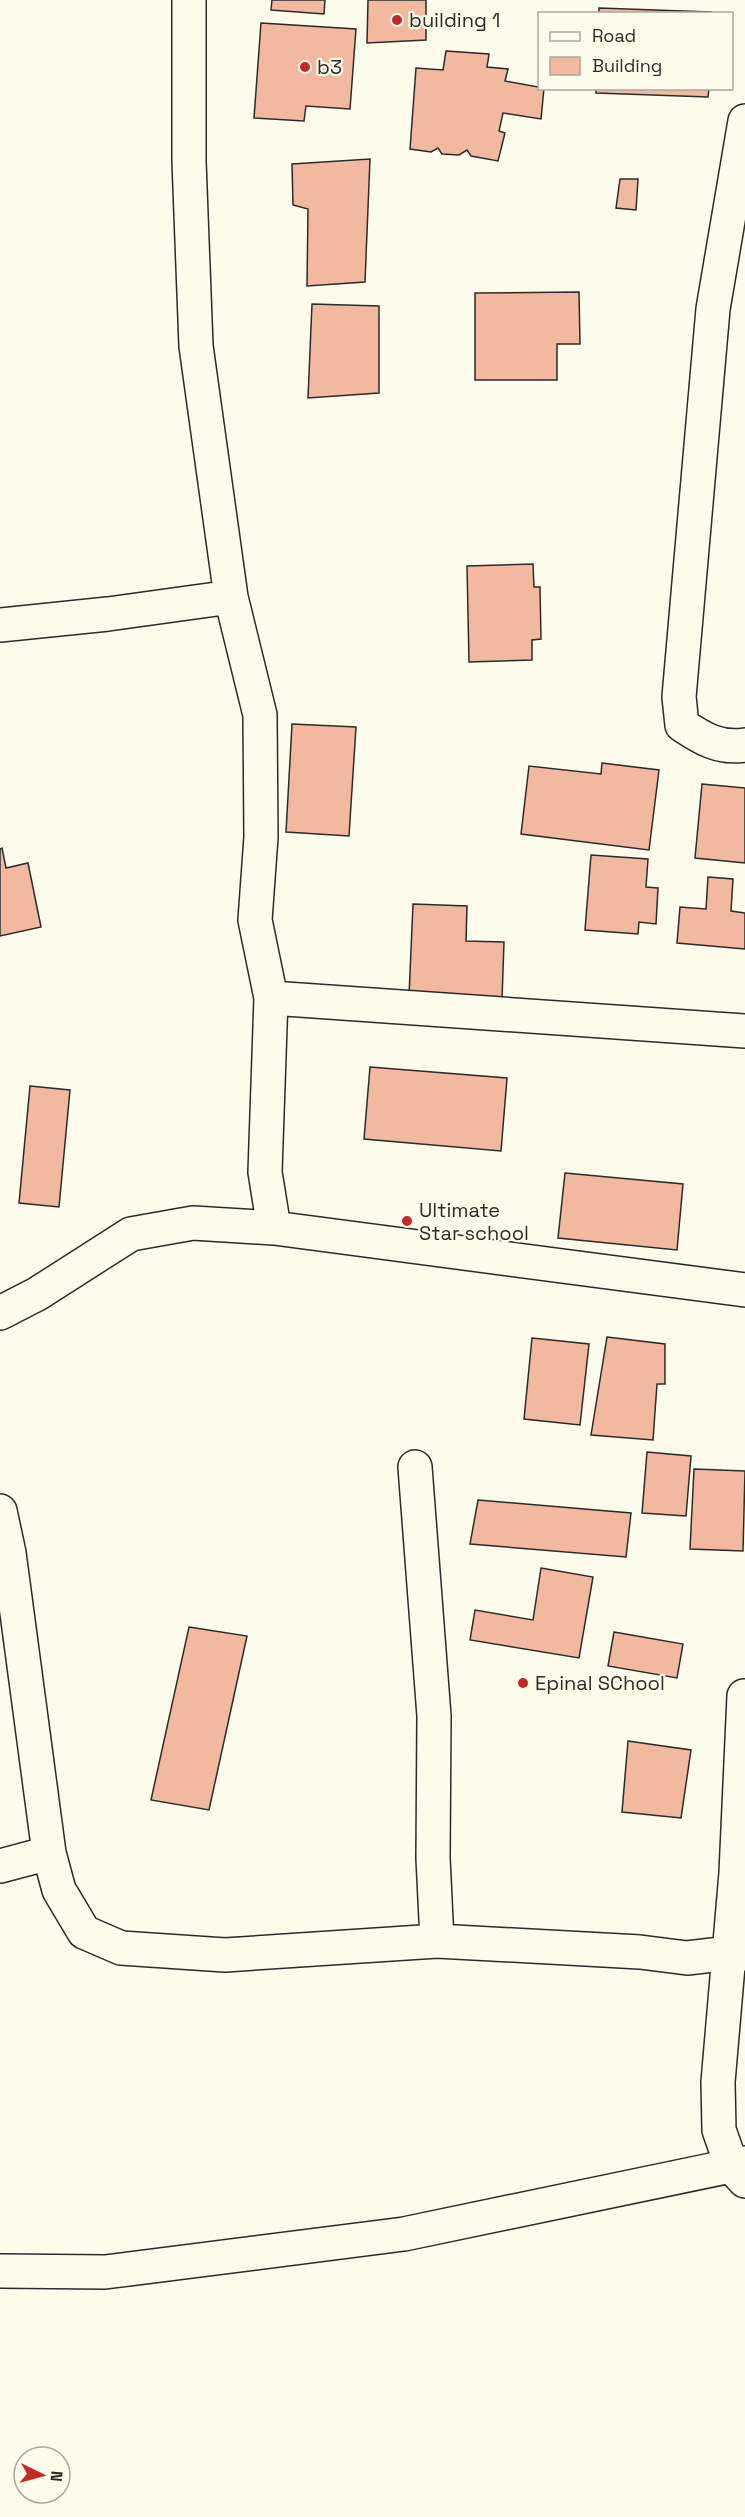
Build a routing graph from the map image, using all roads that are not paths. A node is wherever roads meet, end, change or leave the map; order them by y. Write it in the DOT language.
graph roads {
  1 [pos="189,0"];
  2 [pos="745,121"];
  3 [pos="231,597"];
  4 [pos="0,625"];
  5 [pos="745,746"];
  6 [pos="271,998"];
  7 [pos="745,1031"];
  8 [pos="274,1228"];
  9 [pos="745,1290"];
  10 [pos="0,1313"];
  11 [pos="415,1467"];
  12 [pos="0,1511"];
  13 [pos="4,1554"];
  14 [pos="744,1696"];
  15 [pos="49,1853"];
  16 [pos="0,1866"];
  17 [pos="437,1941"];
  18 [pos="738,1954"];
  19 [pos="741,2170"];
  20 [pos="0,2271"];
  1 -- 3 [label="street"];
  2 -- 5 [label="street"];
  3 -- 4 [label="street"];
  3 -- 6 [label="street"];
  6 -- 7 [label="street"];
  6 -- 8 [label="street"];
  8 -- 9 [label="street"];
  8 -- 10 [label="street"];
  11 -- 17 [label="street"];
  12 -- 13 [label="street"];
  13 -- 15 [label="street"];
  14 -- 18 [label="street"];
  15 -- 16 [label="street"];
  15 -- 17 [label="street"];
  17 -- 18 [label="street"];
  18 -- 19 [label="street"];
  19 -- 20 [label="street"];
}
